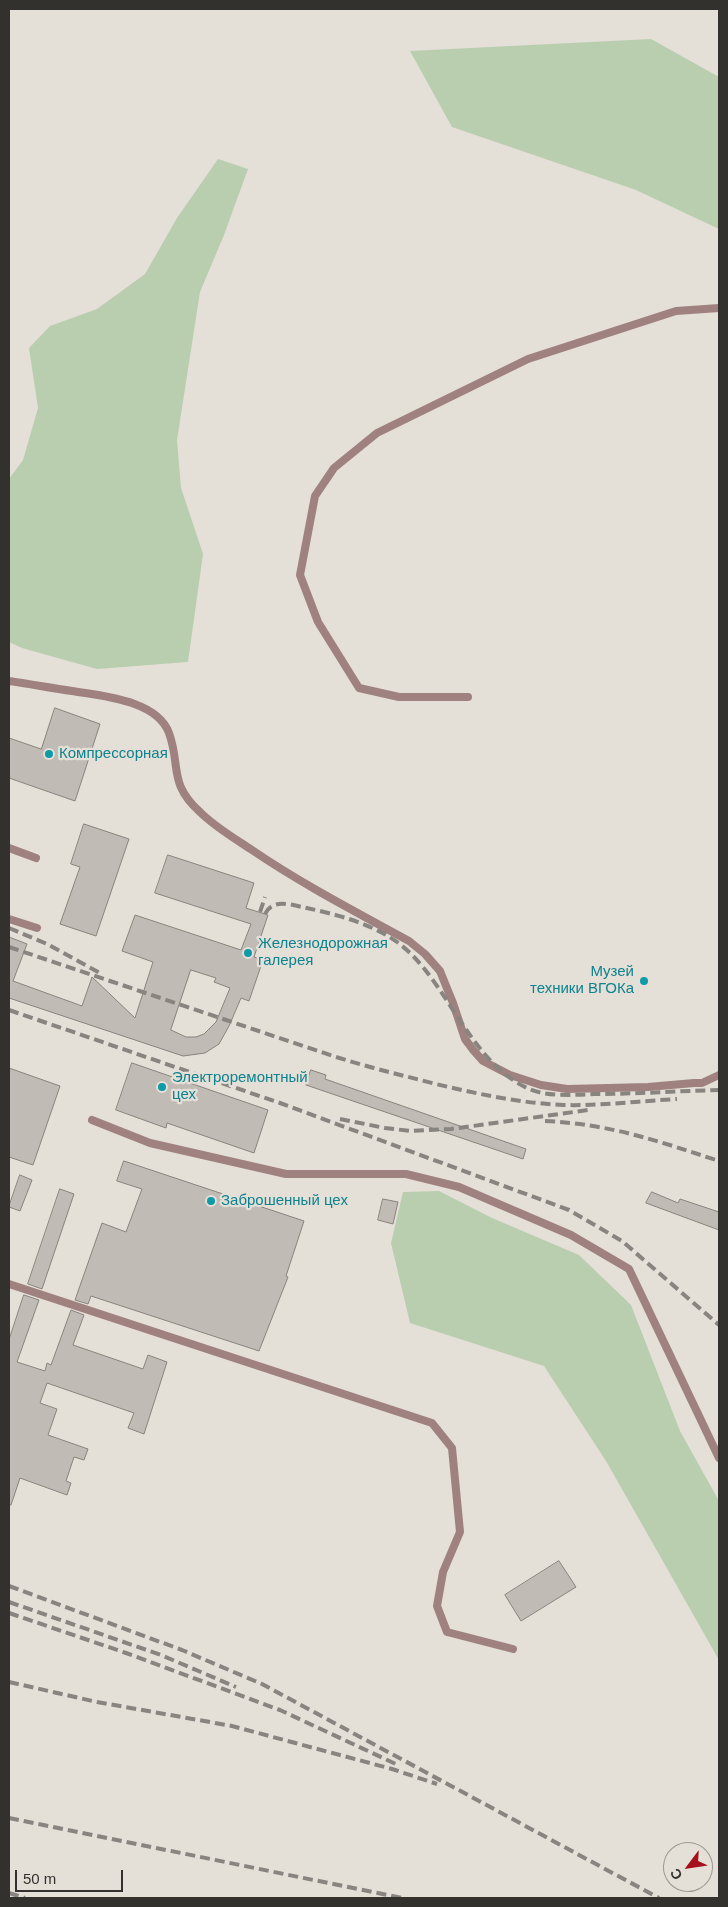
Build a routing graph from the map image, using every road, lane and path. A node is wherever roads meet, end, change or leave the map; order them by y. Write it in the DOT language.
graph roads {
  1 [pos="719,308"];
  2 [pos="9,681"];
  3 [pos="468,697"];
  4 [pos="9,848"];
  5 [pos="36,858"];
  6 [pos="9,919"];
  7 [pos="37,928"];
  8 [pos="719,1075"];
  9 [pos="92,1120"];
  10 [pos="9,1284"];
  11 [pos="719,1458"];
  12 [pos="514,1649"];
  1 -- 3 [label="lane"];
  2 -- 8 [label="lane"];
  4 -- 5 [label="lane"];
  6 -- 7 [label="lane"];
  9 -- 11 [label="lane"];
  10 -- 12 [label="lane"];
}
